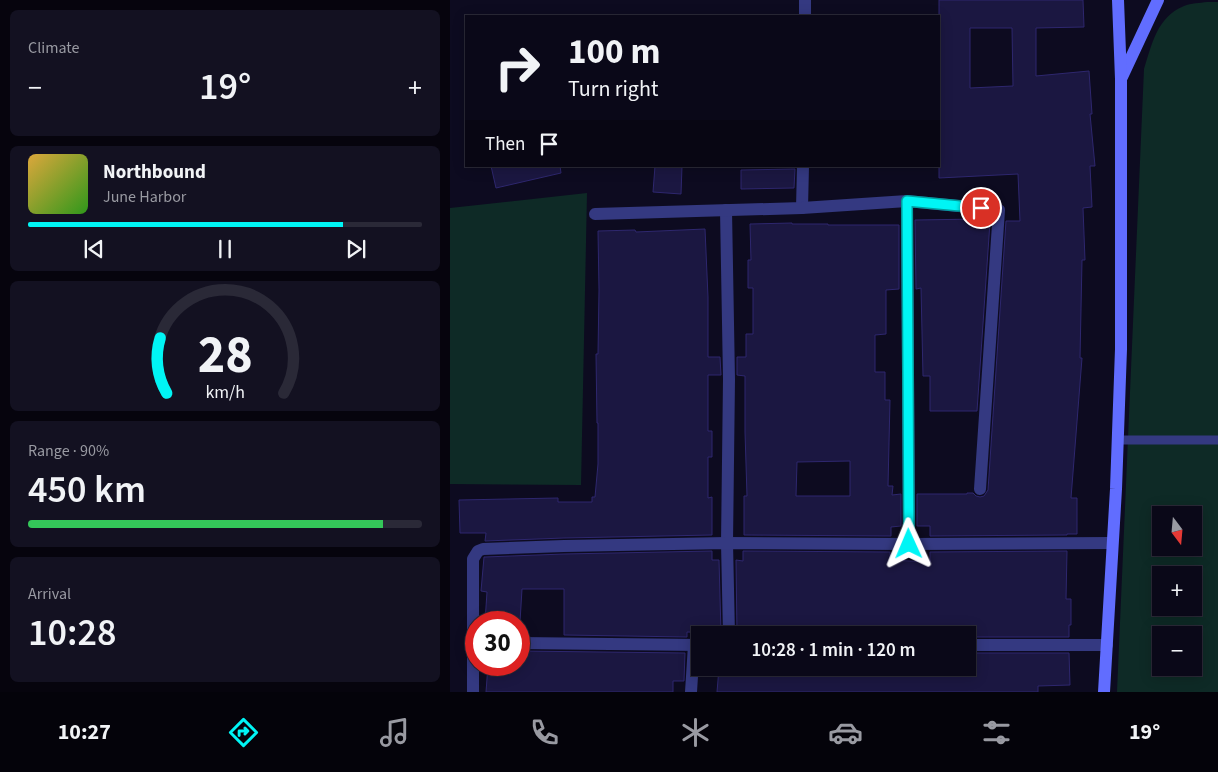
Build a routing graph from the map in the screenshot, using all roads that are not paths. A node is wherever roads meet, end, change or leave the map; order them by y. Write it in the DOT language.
graph roads {
  1 [pos="805,0"];
  2 [pos="1118,0"];
  3 [pos="1158,0"];
  4 [pos="804,15"];
  5 [pos="1121,79"];
  6 [pos="803,167"];
  7 [pos="907,201"];
  8 [pos="802,208"];
  9 [pos="726,210"];
  10 [pos="595,214"];
  11 [pos="1118,440"];
  12 [pos="1218,440"];
  13 [pos="980,489"];
  14 [pos="727,543"];
  15 [pos="1112,543"];
  16 [pos="909,544"];
  17 [pos="474,611"];
  18 [pos="729,626"];
  19 [pos="530,643"];
  20 [pos="691,645"];
  21 [pos="976,645"];
  22 [pos="1107,645"];
  23 [pos="473,676"];
  24 [pos="693,676"];
  25 [pos="473,692"];
  26 [pos="691,692"];
  27 [pos="1104,692"];
  1 -- 4 [label="street"];
  2 -- 5 [label="street"];
  3 -- 5 [label="street"];
  5 -- 11 [label="street"];
  6 -- 8 [label="street"];
  7 -- 8 [label="street"];
  7 -- 13 [label="street"];
  7 -- 16 [label="street"];
  8 -- 9 [label="street"];
  9 -- 10 [label="street"];
  9 -- 14 [label="street"];
  11 -- 12 [label="lane"];
  11 -- 15 [label="street"];
  14 -- 16 [label="street"];
  14 -- 17 [label="street"];
  14 -- 18 [label="street"];
  15 -- 16 [label="street"];
  15 -- 22 [label="street"];
  19 -- 20 [label="street"];
  21 -- 22 [label="street"];
  22 -- 27 [label="street"];
  23 -- 25 [label="street"];
  24 -- 26 [label="street"];
}
